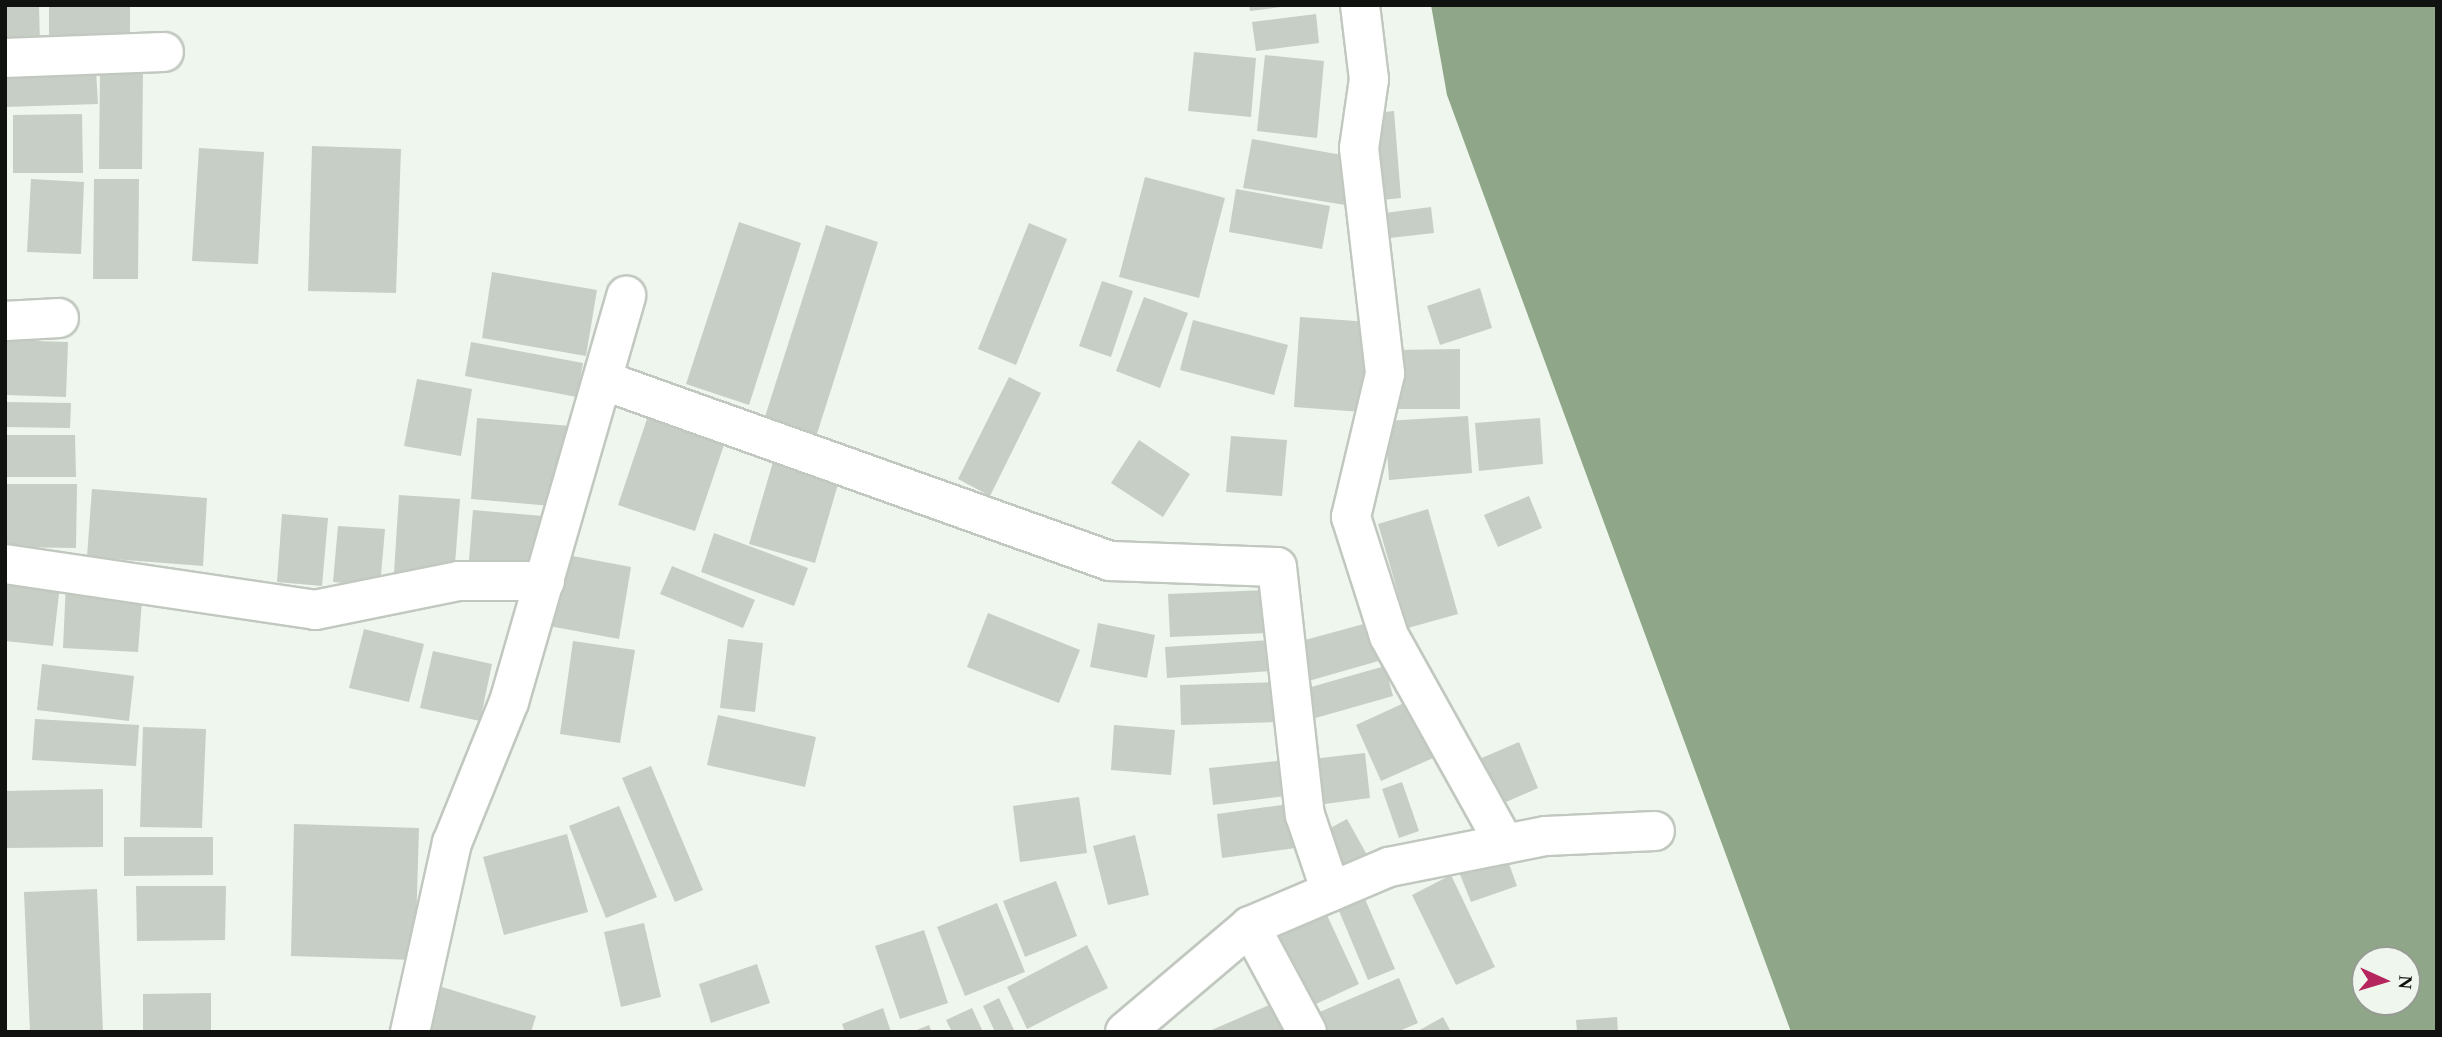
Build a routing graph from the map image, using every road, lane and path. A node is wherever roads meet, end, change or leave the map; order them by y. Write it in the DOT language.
graph roads {
  1 [pos="1360,5"];
  2 [pos="163,52"];
  3 [pos="5,58"];
  4 [pos="626,296"];
  5 [pos="59,318"];
  6 [pos="5,321"];
  7 [pos="605,381"];
  8 [pos="5,564"];
  9 [pos="545,581"];
  10 [pos="1655,831"];
  11 [pos="1505,844"];
  12 [pos="1331,892"];
  13 [pos="1251,926"];
  14 [pos="410,1032"];
  15 [pos="1125,1032"];
  16 [pos="1307,1032"];
  1 -- 11 [label="street"];
  2 -- 3 [label="street"];
  4 -- 7 [label="street"];
  5 -- 6 [label="street"];
  7 -- 9 [label="street"];
  7 -- 12 [label="street"];
  8 -- 9 [label="street"];
  9 -- 14 [label="street"];
  10 -- 11 [label="street"];
  11 -- 12 [label="street"];
  12 -- 13 [label="street"];
  13 -- 15 [label="street"];
  13 -- 16 [label="street"];
}
